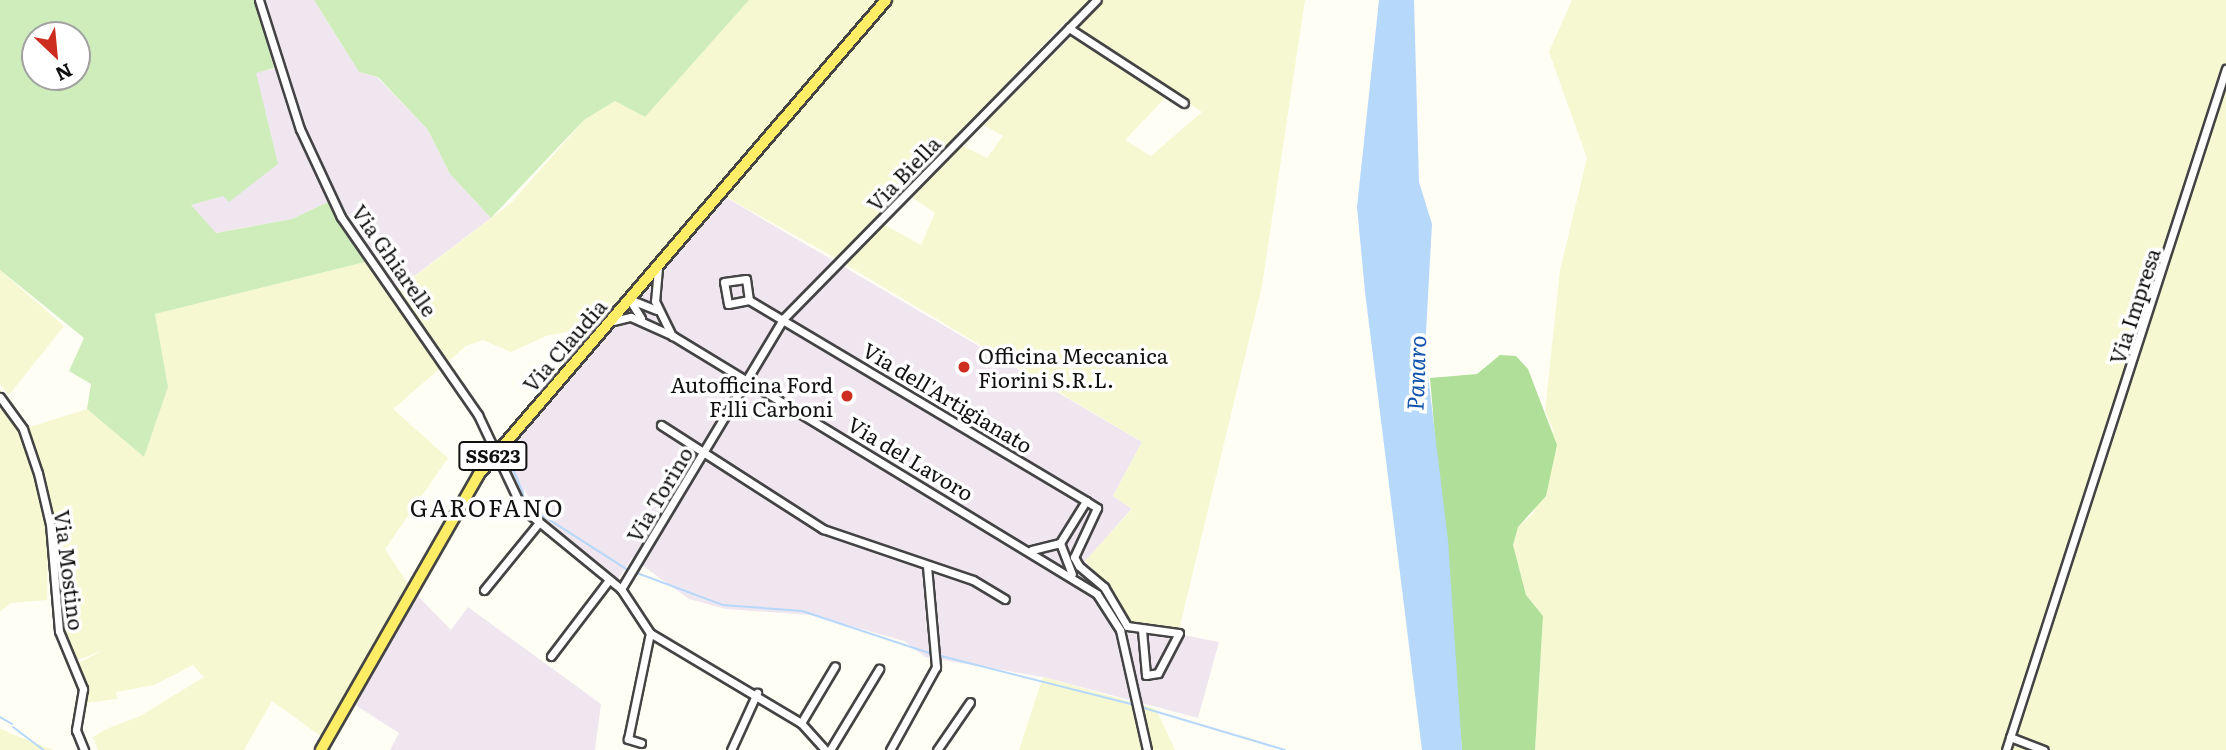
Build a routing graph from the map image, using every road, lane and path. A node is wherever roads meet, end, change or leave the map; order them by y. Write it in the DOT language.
graph roads {
  1 [pos="259,0"];
  2 [pos="886,0"];
  3 [pos="1097,0"];
  4 [pos="1069,29"];
  5 [pos="2226,69"];
  6 [pos="2225,82"];
  7 [pos="1184,103"];
  8 [pos="659,263"];
  9 [pos="629,299"];
  10 [pos="749,300"];
  11 [pos="659,313"];
  12 [pos="783,318"];
  13 [pos="645,321"];
  14 [pos="607,323"];
  15 [pos="673,336"];
  16 [pos="748,381"];
  17 [pos="0,397"];
  18 [pos="661,425"];
  19 [pos="498,450"];
  20 [pos="704,453"];
  21 [pos="1086,501"];
  22 [pos="537,525"];
  23 [pos="1060,543"];
  24 [pos="1032,550"];
  25 [pos="927,567"];
  26 [pos="1073,575"];
  27 [pos="609,580"];
  28 [pos="621,589"];
  29 [pos="484,590"];
  30 [pos="1005,600"];
  31 [pos="1142,630"];
  32 [pos="650,633"];
  33 [pos="551,656"];
  34 [pos="835,666"];
  35 [pos="879,668"];
  36 [pos="757,693"];
  37 [pos="970,702"];
  38 [pos="801,723"];
  39 [pos="2011,737"];
  40 [pos="641,743"];
  41 [pos="84,750"];
  42 [pos="321,750"];
  43 [pos="731,750"];
  44 [pos="828,750"];
  45 [pos="890,750"];
  46 [pos="937,750"];
  47 [pos="1147,750"];
  48 [pos="2006,750"];
  49 [pos="2044,750"];
  1 -- 19 [label="street, Via Ghiarelle"];
  2 -- 8 [label="main road, Via Claudia / SS623"];
  3 -- 4 [label="street, Via Biella"];
  4 -- 7 [label="street"];
  4 -- 12 [label="street, Via Biella"];
  5 -- 6 [label="street, Via Impresa"];
  6 -- 39 [label="street, Via Impresa"];
  8 -- 9 [label="main road, Via Claudia / SS623"];
  8 -- 11 [label="street"];
  9 -- 11 [label="street"];
  9 -- 13 [label="street"];
  9 -- 14 [label="main road, Via Claudia / SS623"];
  10 -- 10 [label="street, Via dell'Artigianato"];
  10 -- 12 [label="street, Via dell'Artigianato"];
  11 -- 15 [label="street"];
  12 -- 16 [label="street, Via Biella"];
  12 -- 21 [label="street, Via dell'Artigianato"];
  13 -- 14 [label="street"];
  13 -- 15 [label="street, Via del Lavoro"];
  14 -- 19 [label="main road, Via Claudia / SS623"];
  15 -- 16 [label="street, Via del Lavoro"];
  16 -- 20 [label="street, Via Torino"];
  16 -- 24 [label="street, Via del Lavoro"];
  17 -- 41 [label="street, Via Mostino"];
  18 -- 20 [label="street"];
  19 -- 22 [label="street, Via Ghiarelle"];
  19 -- 42 [label="main road, Via Claudia / SS623"];
  20 -- 25 [label="street"];
  20 -- 28 [label="street, Via Torino"];
  21 -- 23 [label="street"];
  21 -- 31 [label="street"];
  22 -- 27 [label="street, Via Ghiarelle"];
  22 -- 29 [label="street"];
  23 -- 24 [label="street"];
  23 -- 26 [label="street"];
  24 -- 26 [label="street, Via del Lavoro"];
  25 -- 30 [label="street"];
  25 -- 45 [label="street"];
  26 -- 47 [label="street, Via del Lavoro"];
  27 -- 28 [label="street, Via Ghiarelle"];
  27 -- 33 [label="street"];
  28 -- 32 [label="street, Via Ghiarelle"];
  31 -- 31 [label="street"];
  32 -- 36 [label="street"];
  32 -- 40 [label="street"];
  34 -- 38 [label="street"];
  35 -- 44 [label="street"];
  36 -- 38 [label="street"];
  36 -- 43 [label="street"];
  37 -- 46 [label="street"];
  38 -- 44 [label="street"];
  39 -- 48 [label="street, Via Impresa"];
  39 -- 49 [label="street"];
}
